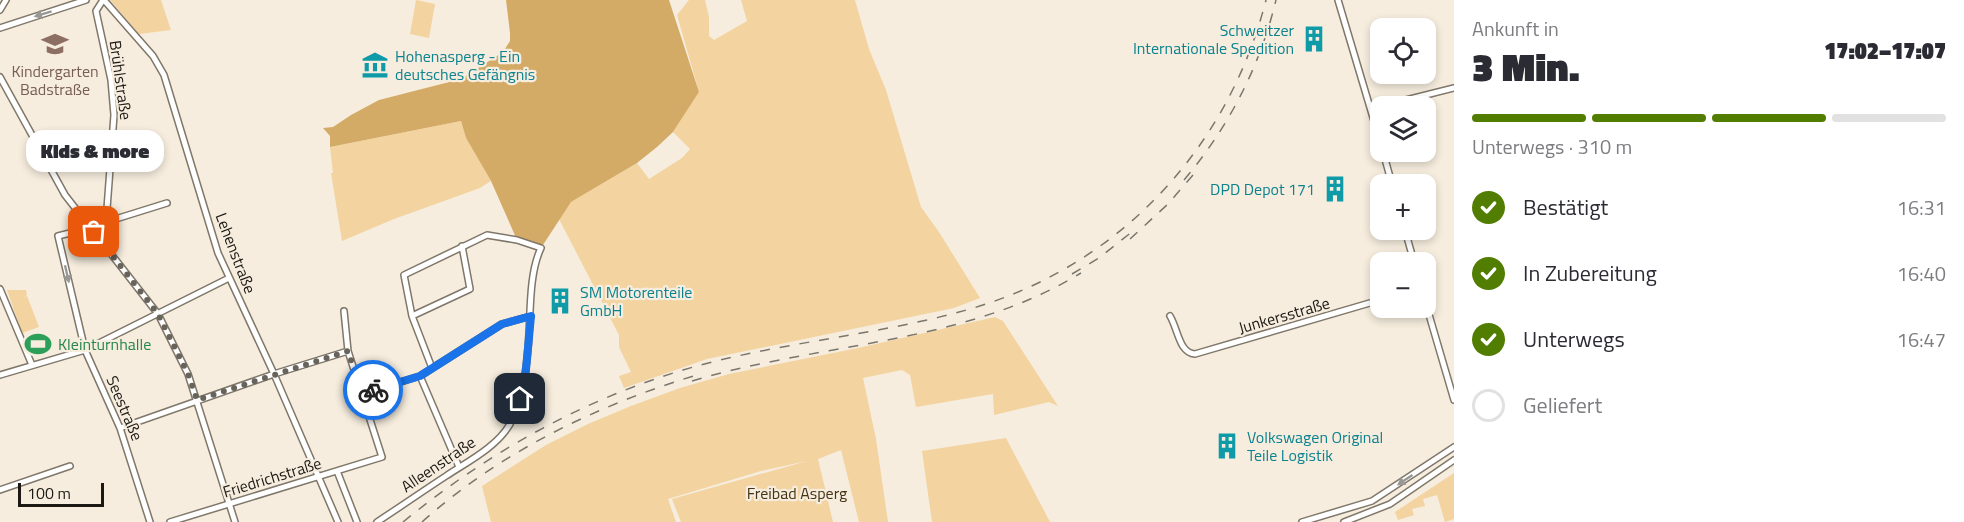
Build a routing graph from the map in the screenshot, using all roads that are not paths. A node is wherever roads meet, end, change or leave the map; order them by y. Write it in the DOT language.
graph roads {
  1 [pos="6,0"];
  2 [pos="86,0"];
  3 [pos="104,0"];
  4 [pos="1338,0"];
  5 [pos="0,10"];
  6 [pos="0,28"];
  7 [pos="0,77"];
  8 [pos="1454,88"];
  9 [pos="1423,96"];
  10 [pos="1370,106"];
  11 [pos="167,203"];
  12 [pos="106,222"];
  13 [pos="88,224"];
  14 [pos="94,232"];
  15 [pos="462,246"];
  16 [pos="229,279"];
  17 [pos="0,291"];
  18 [pos="1370,303"];
  19 [pos="344,311"];
  20 [pos="158,314"];
  21 [pos="412,316"];
  22 [pos="531,316"];
  23 [pos="1170,316"];
  24 [pos="1430,318"];
  25 [pos="85,350"];
  26 [pos="348,351"];
  27 [pos="32,365"];
  28 [pos="432,368"];
  29 [pos="274,374"];
  30 [pos="0,375"];
  31 [pos="420,376"];
  32 [pos="362,394"];
  33 [pos="197,400"];
  34 [pos="1454,400"];
  35 [pos="120,428"];
  36 [pos="1454,447"];
  37 [pos="1454,460"];
  38 [pos="70,466"];
  39 [pos="459,467"];
  40 [pos="337,471"];
  41 [pos="319,477"];
  42 [pos="0,490"];
  43 [pos="230,505"];
  44 [pos="150,522"];
  45 [pos="170,522"];
  46 [pos="235,522"];
  47 [pos="338,522"];
  48 [pos="357,522"];
  49 [pos="377,522"];
  50 [pos="1302,522"];
  51 [pos="1344,522"];
  1 -- 5 [label="street"];
  2 -- 6 [label="street, one-way"];
  3 -- 12 [label="street, Brühlstraße"];
  3 -- 16 [label="street, Lehenstraße"];
  4 -- 10 [label="street"];
  7 -- 13 [label="street"];
  8 -- 9 [label="street"];
  11 -- 12 [label="street"];
  12 -- 14 [label="street"];
  13 -- 14 [label="street"];
  13 -- 25 [label="street, Seestraße, one-way"];
  14 -- 20 [label="street"];
  15 -- 21 [label="street"];
  15 -- 21 [label="street"];
  15 -- 22 [label="street, Alleenstraße"];
  16 -- 20 [label="street"];
  16 -- 29 [label="street, Lehenstraße"];
  17 -- 27 [label="street"];
  18 -- 23 [label="street, Junkersstraße"];
  19 -- 26 [label="street"];
  20 -- 25 [label="street"];
  20 -- 33 [label="street"];
  21 -- 28 [label="street"];
  22 -- 28 [label="street"];
  22 -- 39 [label="street, Alleenstraße"];
  24 -- 34 [label="street"];
  25 -- 27 [label="street"];
  25 -- 35 [label="street, Seestraße"];
  26 -- 29 [label="street"];
  26 -- 32 [label="street"];
  27 -- 30 [label="street"];
  28 -- 31 [label="street"];
  29 -- 33 [label="street"];
  29 -- 41 [label="street, Lehenstraße"];
  31 -- 32 [label="street"];
  31 -- 39 [label="street"];
  32 -- 40 [label="street, Friedrichstraße"];
  33 -- 35 [label="street"];
  33 -- 43 [label="street"];
  35 -- 44 [label="street, Seestraße"];
  36 -- 50 [label="street, one-way"];
  37 -- 51 [label="street"];
  38 -- 42 [label="street"];
  39 -- 49 [label="street, Alleenstraße"];
  40 -- 41 [label="street, Friedrichstraße"];
  40 -- 48 [label="street"];
  41 -- 43 [label="street, Friedrichstraße"];
  41 -- 47 [label="street, Lehenstraße"];
  43 -- 45 [label="street, Friedrichstraße"];
  43 -- 46 [label="street"];
}
